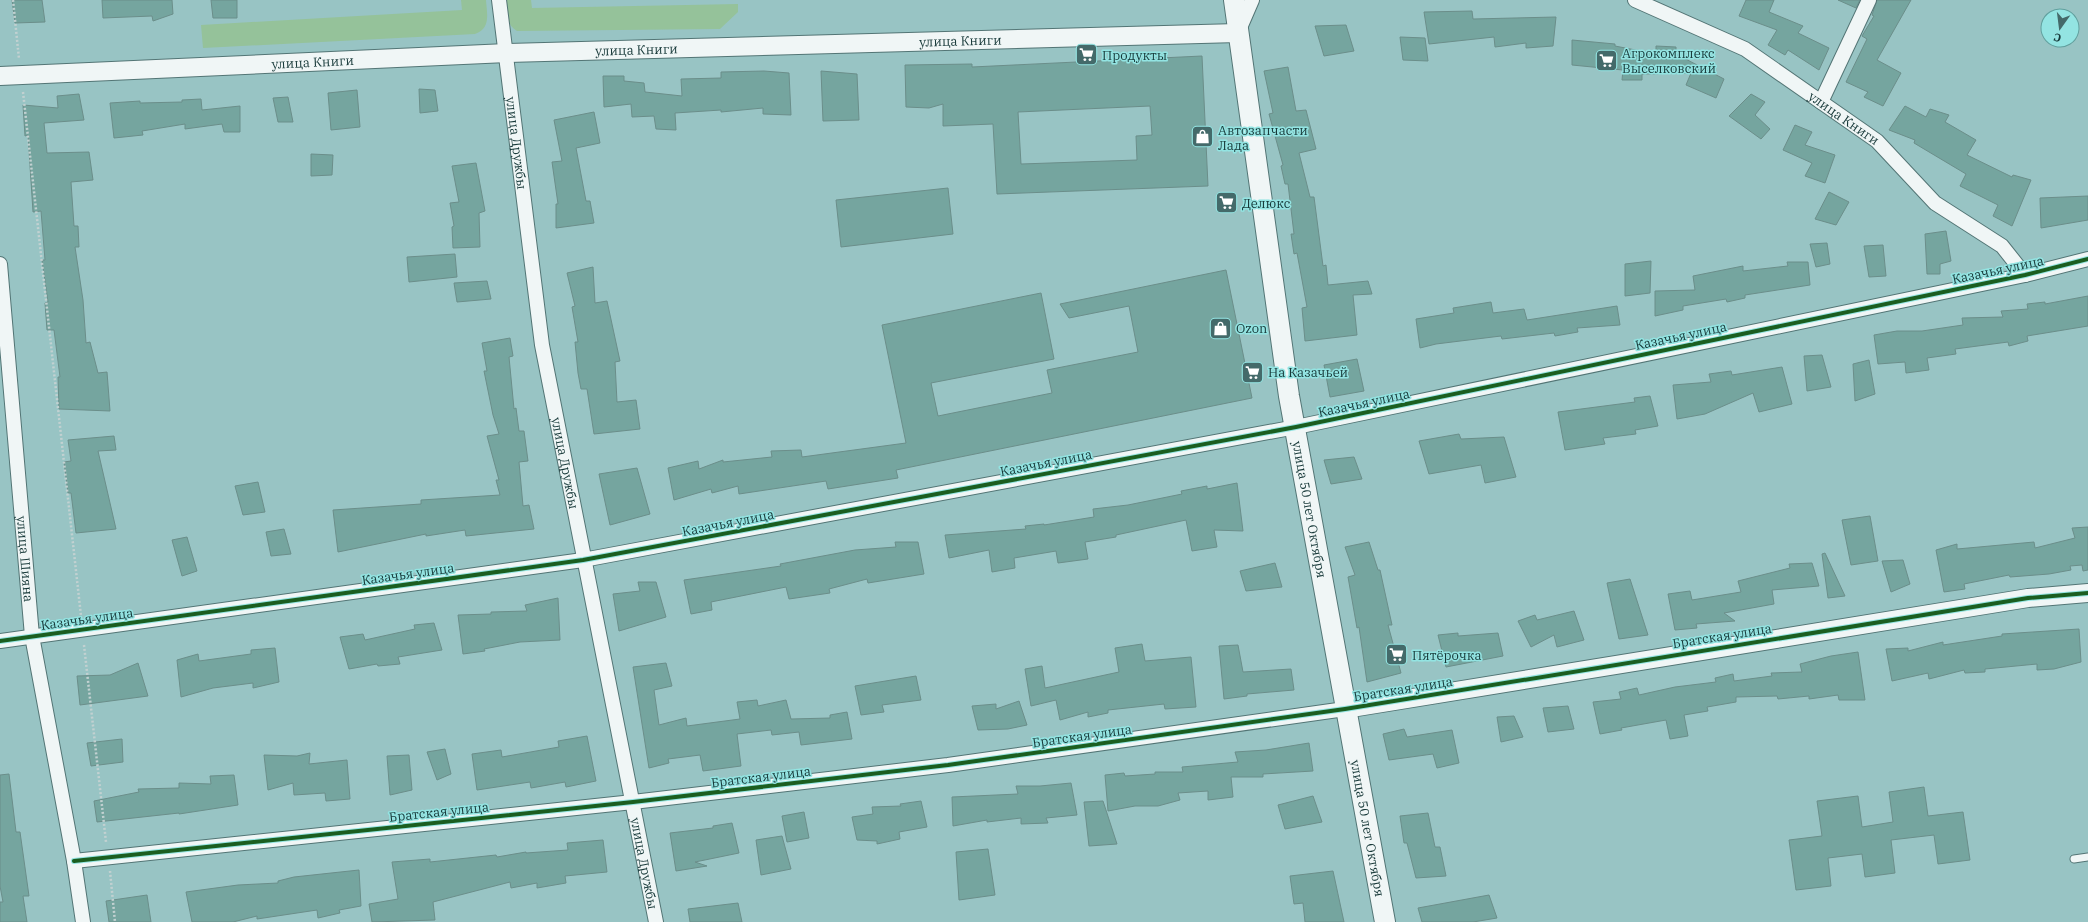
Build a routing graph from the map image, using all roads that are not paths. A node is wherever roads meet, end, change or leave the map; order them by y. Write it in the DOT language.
graph roads {
  1 [pos="499,0"];
  2 [pos="1234,0"];
  3 [pos="1252,0"];
  4 [pos="1635,0"];
  5 [pos="1869,0"];
  6 [pos="1238,32"];
  7 [pos="507,53"];
  8 [pos="0,76"];
  9 [pos="1821,102"];
  10 [pos="2088,259"];
  11 [pos="0,264"];
  12 [pos="2025,275"];
  13 [pos="1296,427"];
  14 [pos="583,560"];
  15 [pos="2088,593"];
  16 [pos="32,636"];
  17 [pos="0,641"];
  18 [pos="1345,709"];
  19 [pos="633,802"];
  20 [pos="2088,857"];
  21 [pos="2074,859"];
  22 [pos="74,861"];
  23 [pos="83,922"];
  24 [pos="656,922"];
  25 [pos="1385,922"];
  1 -- 7 [label="street, улица Дружбы"];
  2 -- 6 [label="main road, улица 50 лет Октября"];
  3 -- 6 [label="street"];
  4 -- 9 [label="street, улица Книги"];
  5 -- 9 [label="street"];
  6 -- 7 [label="street, улица Книги"];
  6 -- 13 [label="main road, улица 50 лет Октября"];
  7 -- 8 [label="street, улица Книги"];
  7 -- 14 [label="street, улица Дружбы"];
  9 -- 12 [label="street, улица Книги"];
  10 -- 12 [label="street, Казачья улица"];
  11 -- 16 [label="street, улица Шияна"];
  12 -- 13 [label="street, Казачья улица"];
  13 -- 14 [label="street, Казачья улица"];
  13 -- 18 [label="main road, улица 50 лет Октября"];
  14 -- 16 [label="street, Казачья улица"];
  14 -- 19 [label="street, улица Дружбы"];
  15 -- 18 [label="street, Братская улица"];
  16 -- 17 [label="street, Казачья улица"];
  16 -- 22 [label="street, улица Шияна"];
  18 -- 19 [label="street, Братская улица"];
  18 -- 25 [label="main road, улица 50 лет Октября"];
  19 -- 22 [label="street, Братская улица"];
  19 -- 24 [label="street, улица Дружбы"];
  20 -- 21 [label="lane"];
  22 -- 23 [label="street, улица Шияна"];
}
